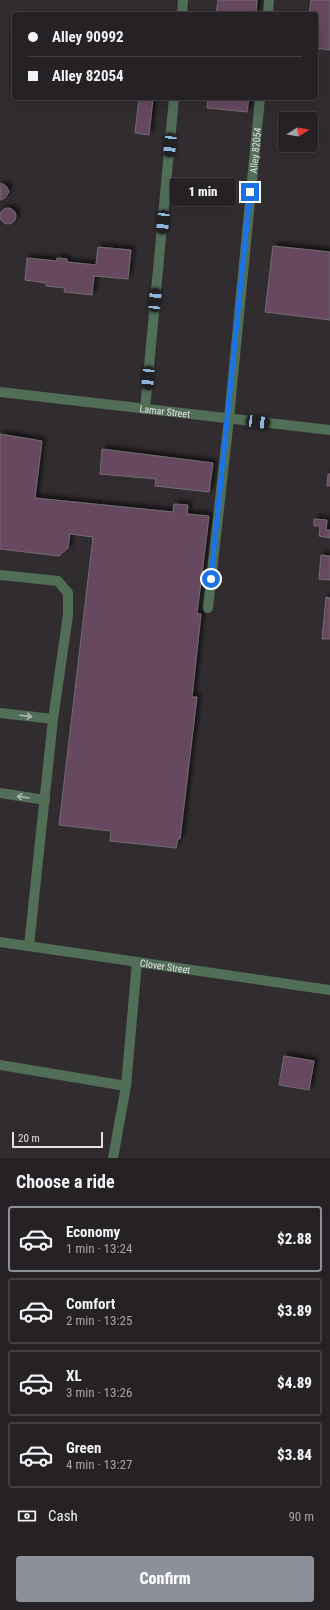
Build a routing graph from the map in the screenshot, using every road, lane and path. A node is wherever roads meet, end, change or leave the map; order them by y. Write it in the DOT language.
graph roads {
  1 [pos="184,0"];
  2 [pos="269,0"];
  3 [pos="182,12"];
  4 [pos="268,12"];
  5 [pos="174,100"];
  6 [pos="260,100"];
  7 [pos="0,392"];
  8 [pos="145,409"];
  9 [pos="229,418"];
  10 [pos="330,430"];
  11 [pos="0,575"];
  12 [pos="208,608"];
  13 [pos="0,713"];
  14 [pos="53,719"];
  15 [pos="0,793"];
  16 [pos="45,800"];
  17 [pos="0,942"];
  18 [pos="29,946"];
  19 [pos="137,962"];
  20 [pos="330,990"];
  21 [pos="0,1065"];
  22 [pos="126,1086"];
  23 [pos="113,1158"];
  1 -- 3 [label="street"];
  2 -- 4 [label="street"];
  5 -- 8 [label="street"];
  6 -- 9 [label="street, Alley 82054"];
  7 -- 8 [label="street, Lamar Street"];
  8 -- 9 [label="street, Lamar Street"];
  9 -- 10 [label="street, Lamar Street"];
  9 -- 12 [label="street, Alley 82054"];
  11 -- 14 [label="street"];
  13 -- 14 [label="street, one-way"];
  14 -- 16 [label="street"];
  16 -- 15 [label="street, one-way"];
  16 -- 18 [label="street"];
  17 -- 18 [label="street, Clover Street"];
  18 -- 19 [label="street, Clover Street"];
  19 -- 20 [label="street, Clover Street"];
  19 -- 22 [label="street"];
  21 -- 22 [label="street"];
  22 -- 23 [label="street"];
}
